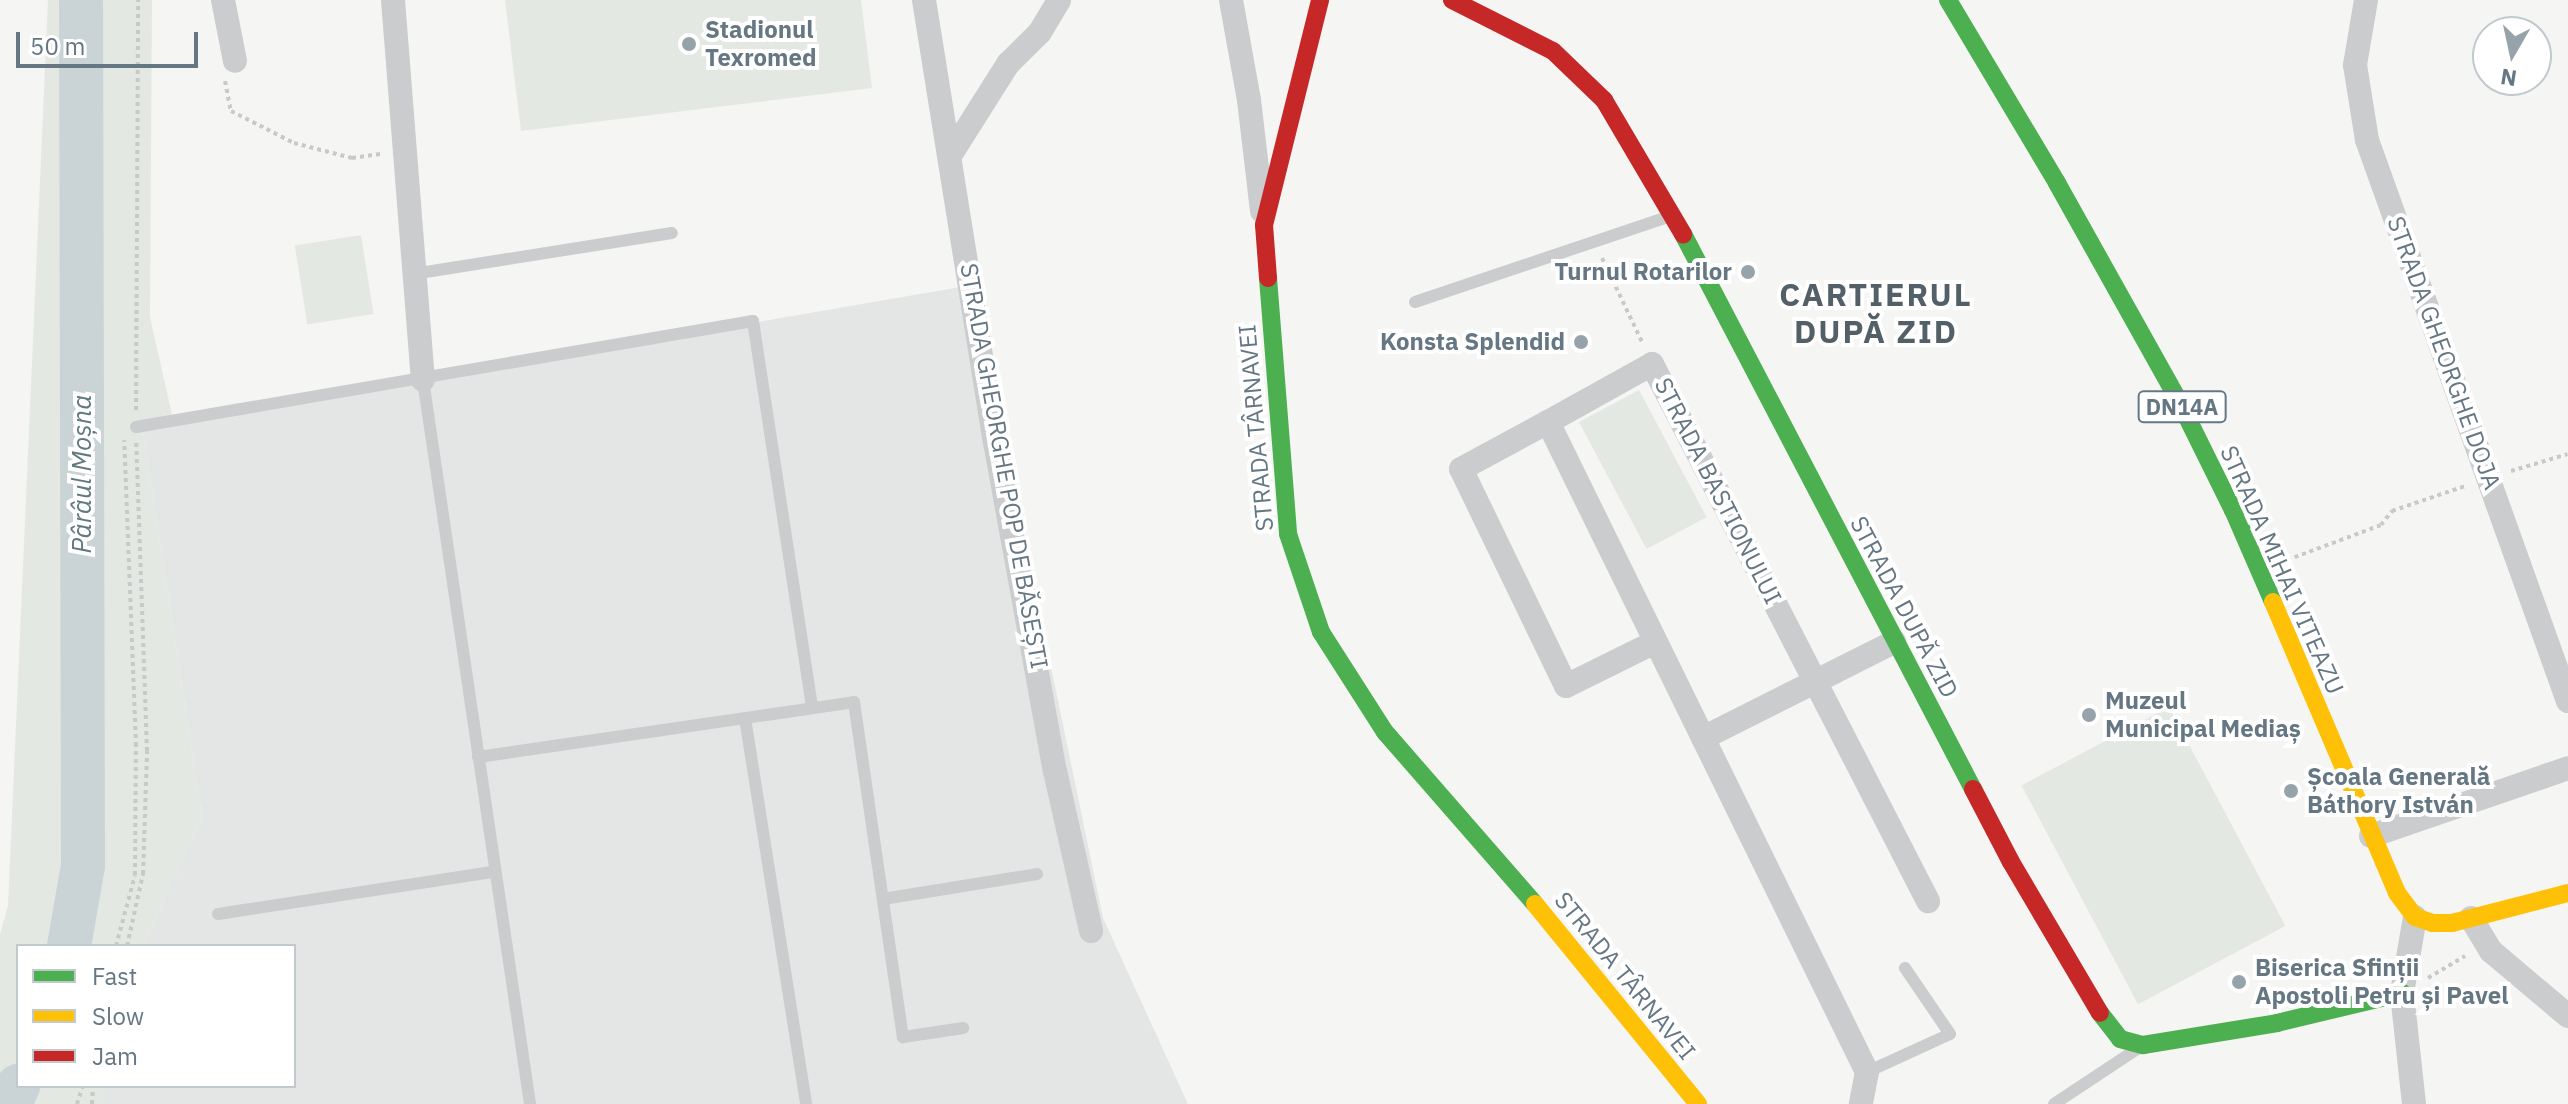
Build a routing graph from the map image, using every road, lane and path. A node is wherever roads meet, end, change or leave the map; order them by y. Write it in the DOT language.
graph roads {
  1 [pos="138,0"];
  2 [pos="223,0"];
  3 [pos="393,0"];
  4 [pos="924,0"];
  5 [pos="1059,0"];
  6 [pos="1231,0"];
  7 [pos="1320,0"];
  8 [pos="1452,0"];
  9 [pos="1948,0"];
  10 [pos="2366,0"];
  11 [pos="235,61"];
  12 [pos="951,154"];
  13 [pos="1673,215"];
  14 [pos="1264,225"];
  15 [pos="672,233"];
  16 [pos="1594,241"];
  17 [pos="413,274"];
  18 [pos="1415,302"];
  19 [pos="1652,364"];
  20 [pos="423,380"];
  21 [pos="1548,422"];
  22 [pos="136,427"];
  23 [pos="2568,454"];
  24 [pos="2489,478"];
  25 [pos="2258,570"];
  26 [pos="1894,642"];
  27 [pos="1653,643"];
  28 [pos="1816,681"];
  29 [pos="2568,701"];
  30 [pos="812,708"];
  31 [pos="745,718"];
  32 [pos="1703,738"];
  33 [pos="478,757"];
  34 [pos="2568,768"];
  35 [pos="2371,836"];
  36 [pos="494,872"];
  37 [pos="1037,874"];
  38 [pos="2568,893"];
  39 [pos="883,899"];
  40 [pos="1928,901"];
  41 [pos="218,914"];
  42 [pos="2415,917"];
  43 [pos="2471,918"];
  44 [pos="1091,931"];
  45 [pos="127,944"];
  46 [pos="2474,950"];
  47 [pos="1905,968"];
  48 [pos="2426,980"];
  49 [pos="2402,993"];
  50 [pos="2568,1016"];
  51 [pos="963,1028"];
  52 [pos="2143,1045"];
  53 [pos="1867,1072"];
  54 [pos="530,1104"];
  55 [pos="806,1104"];
  56 [pos="1698,1104"];
  57 [pos="1861,1104"];
  58 [pos="2054,1104"];
  59 [pos="2414,1104"];
  1 -- 22 [label="path"];
  2 -- 11 [label="street"];
  3 -- 17 [label="street"];
  4 -- 12 [label="street, STRADA GHEORGHE POP DE BĂSEȘTI"];
  5 -- 12 [label="street"];
  6 -- 14 [label="street"];
  7 -- 14 [label="street, STRADA TÂRNAVEI"];
  8 -- 13 [label="street, STRADA DUPĂ ZID"];
  9 -- 25 [label="street, STRADA MIHAI VITEAZU / DN14A"];
  10 -- 24 [label="street, STRADA GHEORGHE DOJA"];
  12 -- 44 [label="street, STRADA GHEORGHE POP DE BĂSEȘTI"];
  13 -- 16 [label="lane"];
  13 -- 26 [label="street, STRADA DUPĂ ZID"];
  14 -- 56 [label="street, STRADA TÂRNAVEI"];
  15 -- 17 [label="lane"];
  16 -- 18 [label="lane"];
  16 -- 19 [label="path"];
  17 -- 20 [label="street"];
  19 -- 21 [label="street, STRADA BASTIONULUI"];
  19 -- 28 [label="street, STRADA BASTIONULUI"];
  20 -- 22 [label="lane"];
  20 -- 30 [label="lane"];
  20 -- 33 [label="lane"];
  21 -- 27 [label="street"];
  21 -- 27 [label="street, STRADA BASTIONULUI"];
  22 -- 45 [label="path"];
  23 -- 24 [label="path"];
  24 -- 25 [label="path"];
  24 -- 29 [label="street, STRADA GHEORGHE DOJA"];
  25 -- 35 [label="street, STRADA MIHAI VITEAZU / DN14A"];
  26 -- 28 [label="street"];
  26 -- 52 [label="street, STRADA DUPĂ ZID"];
  27 -- 32 [label="street"];
  28 -- 32 [label="street"];
  28 -- 40 [label="street, STRADA BASTIONULUI"];
  30 -- 31 [label="lane"];
  30 -- 39 [label="lane"];
  31 -- 33 [label="lane"];
  31 -- 55 [label="lane"];
  32 -- 53 [label="street"];
  33 -- 36 [label="lane"];
  34 -- 35 [label="street"];
  35 -- 42 [label="street, STRADA MIHAI VITEAZU / DN14A"];
  36 -- 41 [label="lane"];
  36 -- 54 [label="lane"];
  37 -- 39 [label="lane"];
  38 -- 43 [label="street"];
  39 -- 51 [label="lane"];
  42 -- 43 [label="street"];
  42 -- 49 [label="street"];
  43 -- 50 [label="street"];
  46 -- 48 [label="path"];
  47 -- 53 [label="lane"];
  49 -- 52 [label="street"];
  49 -- 59 [label="street"];
  52 -- 58 [label="lane"];
  53 -- 57 [label="street"];
}
